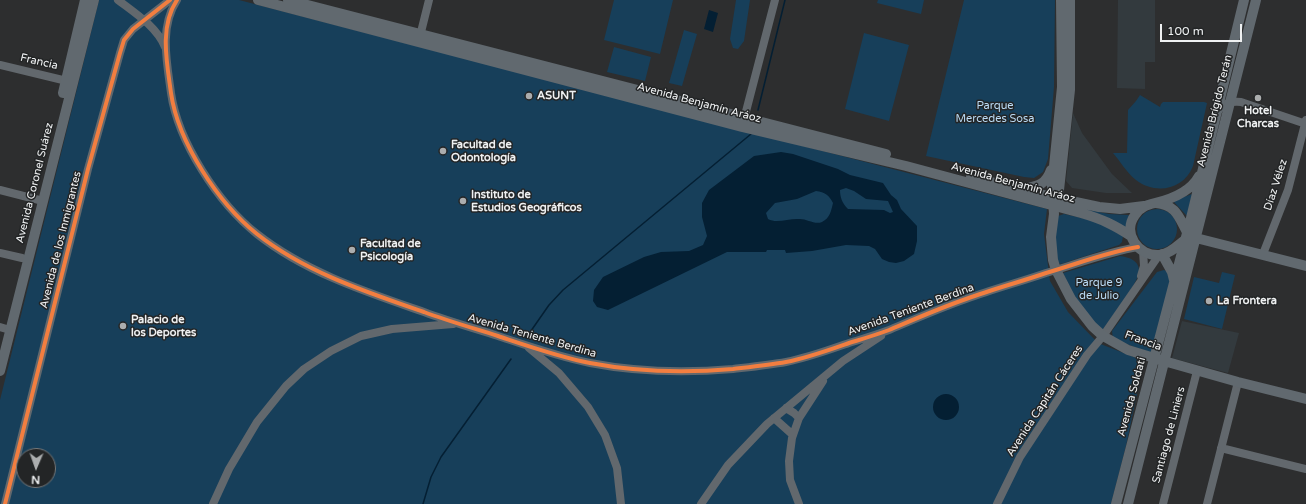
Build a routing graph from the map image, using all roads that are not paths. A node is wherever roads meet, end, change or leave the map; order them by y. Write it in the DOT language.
graph roads {
  1 [pos="85,0"];
  2 [pos="94,0"];
  3 [pos="118,0"];
  4 [pos="170,0"];
  5 [pos="177,0"];
  6 [pos="258,0"];
  7 [pos="288,0"];
  8 [pos="430,0"];
  9 [pos="775,0"];
  10 [pos="1061,0"];
  11 [pos="1070,0"];
  12 [pos="1244,0"];
  13 [pos="1256,0"];
  14 [pos="143,20"];
  15 [pos="420,38"];
  16 [pos="166,50"];
  17 [pos="0,65"];
  18 [pos="70,82"];
  19 [pos="1234,84"];
  20 [pos="1229,102"];
  21 [pos="1241,102"];
  22 [pos="1217,113"];
  23 [pos="743,122"];
  24 [pos="1306,123"];
  25 [pos="1205,161"];
  26 [pos="1054,162"];
  27 [pos="1060,182"];
  28 [pos="0,190"];
  29 [pos="1021,190"];
  30 [pos="39,200"];
  31 [pos="1055,200"];
  32 [pos="1156,203"];
  33 [pos="1084,204"];
  34 [pos="1144,206"];
  35 [pos="1190,233"];
  36 [pos="1136,244"];
  37 [pos="1183,250"];
  38 [pos="0,253"];
  39 [pos="1263,254"];
  40 [pos="1160,255"];
  41 [pos="22,258"];
  42 [pos="1306,266"];
  43 [pos="1056,270"];
  44 [pos="1174,280"];
  45 [pos="1139,285"];
  46 [pos="458,324"];
  47 [pos="5,328"];
  48 [pos="888,331"];
  49 [pos="1103,336"];
  50 [pos="525,345"];
  51 [pos="0,346"];
  52 [pos="1159,360"];
  53 [pos="0,371"];
  54 [pos="1197,371"];
  55 [pos="828,374"];
  56 [pos="1238,382"];
  57 [pos="1306,399"];
  58 [pos="786,408"];
  59 [pos="774,418"];
  60 [pos="799,418"];
  61 [pos="793,435"];
  62 [pos="1221,448"];
  63 [pos="1306,469"];
  64 [pos="1117,503"];
  65 [pos="5,504"];
  66 [pos="213,504"];
  67 [pos="622,504"];
  68 [pos="701,504"];
  69 [pos="799,504"];
  70 [pos="997,504"];
  71 [pos="1128,504"];
  72 [pos="1163,504"];
  73 [pos="1207,504"];
  1 -- 18 [label="main road, Avenida Coronel Suárez"];
  2 -- 18 [label="main road, Avenida Coronel Suárez"];
  3 -- 14 [label="street"];
  4 -- 14 [label="street, Avenida de los Inmigrantes"];
  5 -- 16 [label="street, Avenida Teniente Berdina"];
  6 -- 15 [label="main road, Avenida Benjamín Aráoz"];
  7 -- 15 [label="main road, Avenida Benjamín Aráoz"];
  8 -- 15 [label="street"];
  9 -- 23 [label="street"];
  10 -- 26 [label="main road"];
  11 -- 27 [label="main road"];
  12 -- 22 [label="main road, Avenida Brígido Terán"];
  13 -- 19 [label="main road, Avenida Brígido Terán"];
  14 -- 16 [label="street"];
  14 -- 65 [label="street, Avenida de los Inmigrantes"];
  15 -- 23 [label="main road, Avenida Benjamín Aráoz"];
  16 -- 46 [label="street, Avenida Teniente Berdina"];
  17 -- 18 [label="street, Francia"];
  18 -- 30 [label="main road, Avenida Coronel Suárez"];
  19 -- 20 [label="main road, Avenida Brígido Terán"];
  19 -- 21 [label="street"];
  20 -- 21 [label="street"];
  20 -- 22 [label="street"];
  20 -- 35 [label="main road, Avenida Brígido Terán"];
  21 -- 24 [label="street"];
  22 -- 25 [label="main road, Avenida Brígido Terán"];
  23 -- 29 [label="main road, Avenida Benjamín Aráoz"];
  23 -- 31 [label="main road, Avenida Benjamín Aráoz"];
  24 -- 39 [label="street, Díaz Vélez"];
  25 -- 32 [label="main road, Avenida Benjamín Aráoz"];
  25 -- 35 [label="main road, Avenida Brígido Terán"];
  26 -- 29 [label="main road"];
  26 -- 31 [label="main road"];
  27 -- 31 [label="main road"];
  27 -- 33 [label="main road"];
  28 -- 30 [label="street"];
  29 -- 31 [label="main road, Avenida Benjamín Aráoz"];
  30 -- 41 [label="main road, Avenida Coronel Suárez"];
  30 -- 47 [label="main road, Avenida Coronel Suárez"];
  31 -- 33 [label="main road, Avenida Benjamín Aráoz"];
  31 -- 36 [label="main road, Avenida Benjamín Aráoz"];
  31 -- 43 [label="main road, Francia"];
  32 -- 34 [label="main road, Avenida Benjamín Aráoz"];
  32 -- 35 [label="main road"];
  33 -- 34 [label="main road, Avenida Benjamín Aráoz"];
  34 -- 36 [label="main road"];
  35 -- 37 [label="main road"];
  35 -- 37 [label="main road"];
  35 -- 37 [label="main road"];
  35 -- 39 [label="main road"];
  36 -- 40 [label="main road, Avenida Benjamín Aráoz"];
  36 -- 43 [label="street, Avenida Teniente Berdina"];
  36 -- 45 [label="street"];
  37 -- 40 [label="main road"];
  37 -- 44 [label="main road, Avenida Soldati"];
  37 -- 52 [label="main road, Avenida Soldati"];
  38 -- 41 [label="street"];
  39 -- 42 [label="main road"];
  40 -- 44 [label="main road"];
  40 -- 45 [label="street, Avenida Capitán Cáceres"];
  41 -- 47 [label="main road, Avenida Coronel Suárez"];
  43 -- 48 [label="street, Avenida Teniente Berdina"];
  43 -- 49 [label="main road, Francia"];
  44 -- 52 [label="main road, Avenida Soldati"];
  45 -- 49 [label="street, Avenida Capitán Cáceres"];
  46 -- 50 [label="street, Avenida Teniente Berdina"];
  46 -- 66 [label="street"];
  47 -- 51 [label="main road, Avenida Coronel Suárez"];
  47 -- 53 [label="main road, Avenida Coronel Suárez"];
  48 -- 50 [label="street, Avenida Teniente Berdina"];
  48 -- 55 [label="street"];
  49 -- 52 [label="main road, Francia"];
  49 -- 70 [label="street, Avenida Capitán Cáceres"];
  50 -- 67 [label="street"];
  52 -- 54 [label="main road, Francia"];
  52 -- 64 [label="main road, Avenida Soldati"];
  52 -- 71 [label="main road, Avenida Soldati"];
  54 -- 56 [label="main road, Francia"];
  54 -- 72 [label="street, Santiago de Liniers"];
  55 -- 58 [label="street"];
  55 -- 60 [label="street"];
  56 -- 57 [label="main road, Francia"];
  56 -- 62 [label="street"];
  58 -- 59 [label="street"];
  58 -- 60 [label="street"];
  59 -- 61 [label="street"];
  59 -- 68 [label="street"];
  60 -- 61 [label="street"];
  61 -- 69 [label="street"];
  62 -- 63 [label="street"];
  62 -- 73 [label="street"];
  64 -- 71 [label="street"];
}
